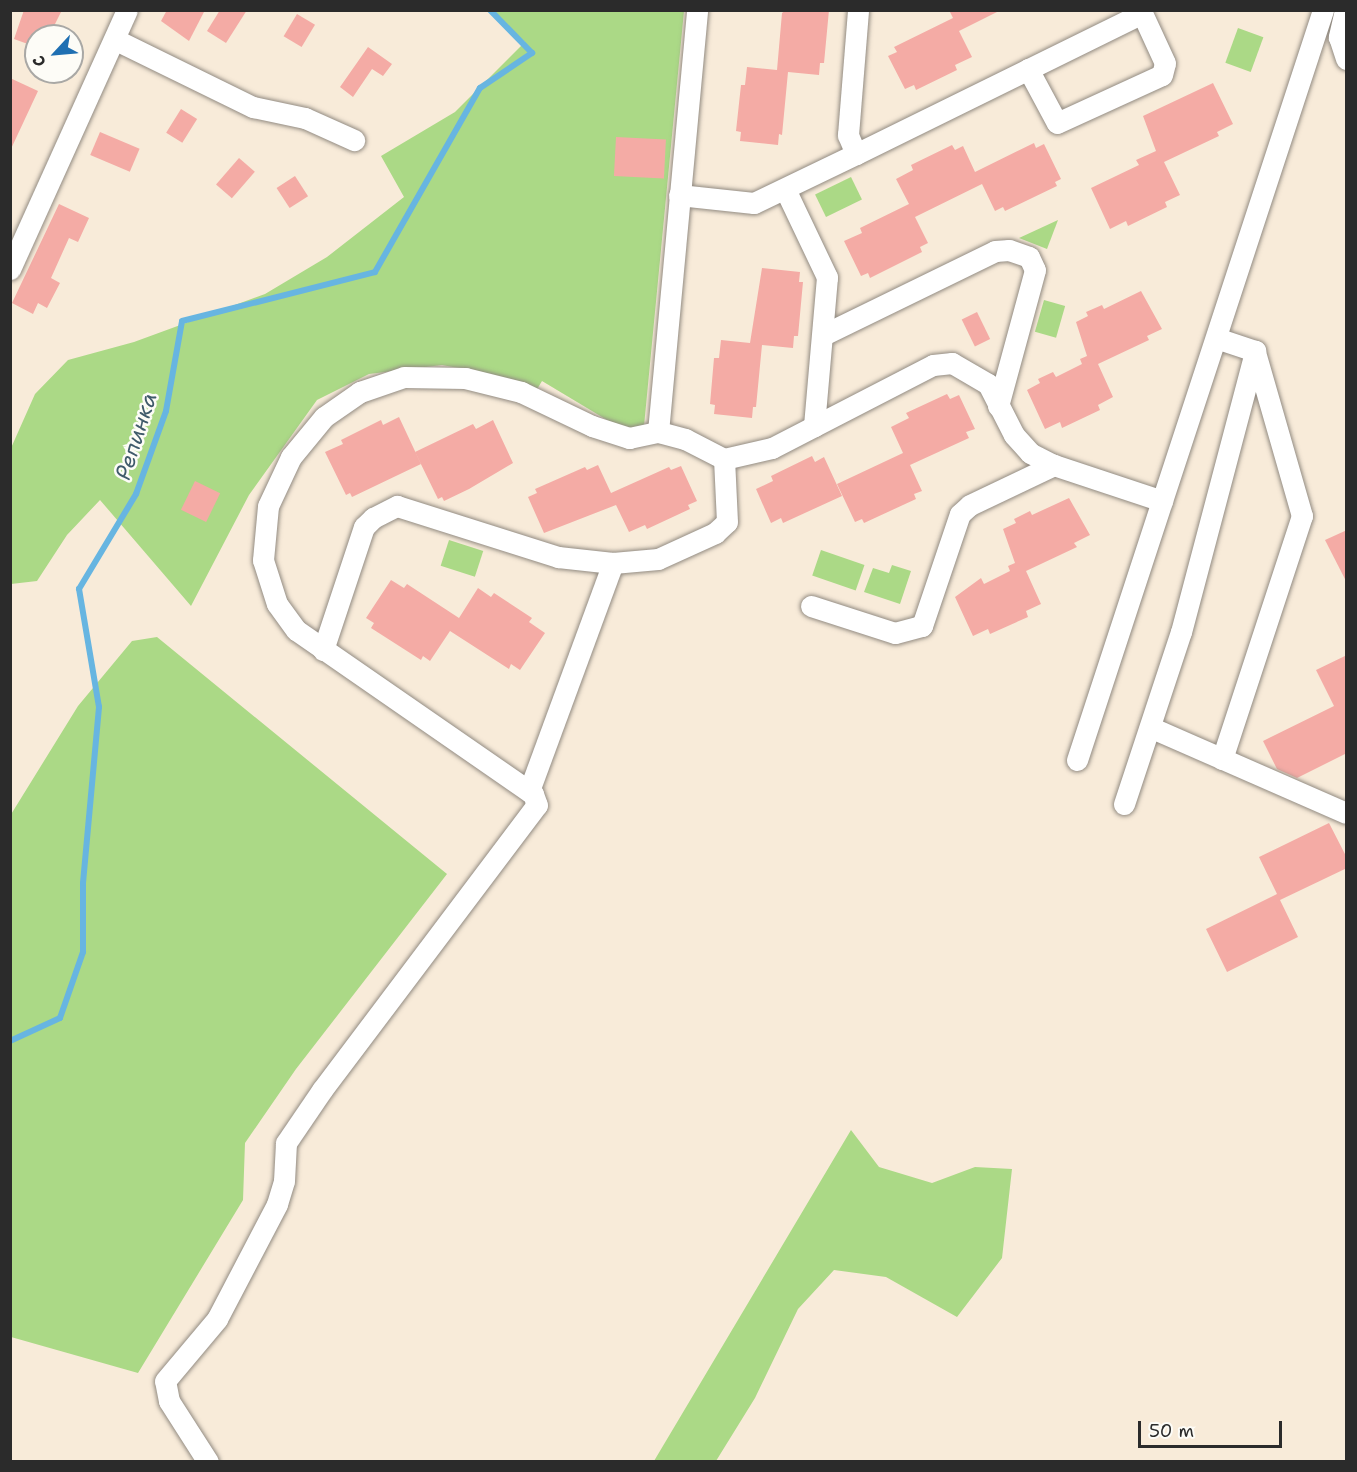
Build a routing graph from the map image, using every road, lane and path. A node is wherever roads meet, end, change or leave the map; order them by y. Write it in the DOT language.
graph roads {
  1 [pos="126,10"];
  2 [pos="697,10"];
  3 [pos="858,10"];
  4 [pos="1323,10"];
  5 [pos="1344,10"];
  6 [pos="1141,12"];
  7 [pos="116,40"];
  8 [pos="1347,58"];
  9 [pos="1028,69"];
  10 [pos="354,140"];
  11 [pos="856,154"];
  12 [pos="785,189"];
  13 [pos="680,195"];
  14 [pos="10,269"];
  15 [pos="823,335"];
  16 [pos="1216,338"];
  17 [pos="1255,351"];
  18 [pos="999,406"];
  19 [pos="814,426"];
  20 [pos="658,432"];
  21 [pos="723,459"];
  22 [pos="1054,465"];
  23 [pos="1162,501"];
  24 [pos="613,563"];
  25 [pos="812,606"];
  26 [pos="324,650"];
  27 [pos="1150,727"];
  28 [pos="1222,759"];
  29 [pos="1077,760"];
  30 [pos="529,790"];
  31 [pos="1124,804"];
  32 [pos="1347,813"];
  33 [pos="208,1461"];
  1 -- 7 [label="street"];
  2 -- 13 [label="street"];
  3 -- 11 [label="street"];
  4 -- 16 [label="street"];
  5 -- 8 [label="street"];
  6 -- 9 [label="street"];
  6 -- 9 [label="street"];
  7 -- 10 [label="street"];
  7 -- 14 [label="street"];
  9 -- 11 [label="street"];
  11 -- 12 [label="street"];
  12 -- 13 [label="street"];
  12 -- 15 [label="street"];
  13 -- 20 [label="street"];
  15 -- 18 [label="street"];
  15 -- 19 [label="street"];
  16 -- 17 [label="street"];
  16 -- 23 [label="street"];
  17 -- 27 [label="street"];
  17 -- 28 [label="street"];
  18 -- 19 [label="street"];
  18 -- 22 [label="street"];
  19 -- 21 [label="street"];
  20 -- 21 [label="street"];
  20 -- 26 [label="street"];
  21 -- 24 [label="street"];
  22 -- 23 [label="street"];
  22 -- 25 [label="street"];
  23 -- 29 [label="street"];
  24 -- 26 [label="street"];
  24 -- 30 [label="street"];
  26 -- 30 [label="street"];
  27 -- 28 [label="street"];
  27 -- 31 [label="street"];
  28 -- 32 [label="street"];
  30 -- 33 [label="street"];
}
